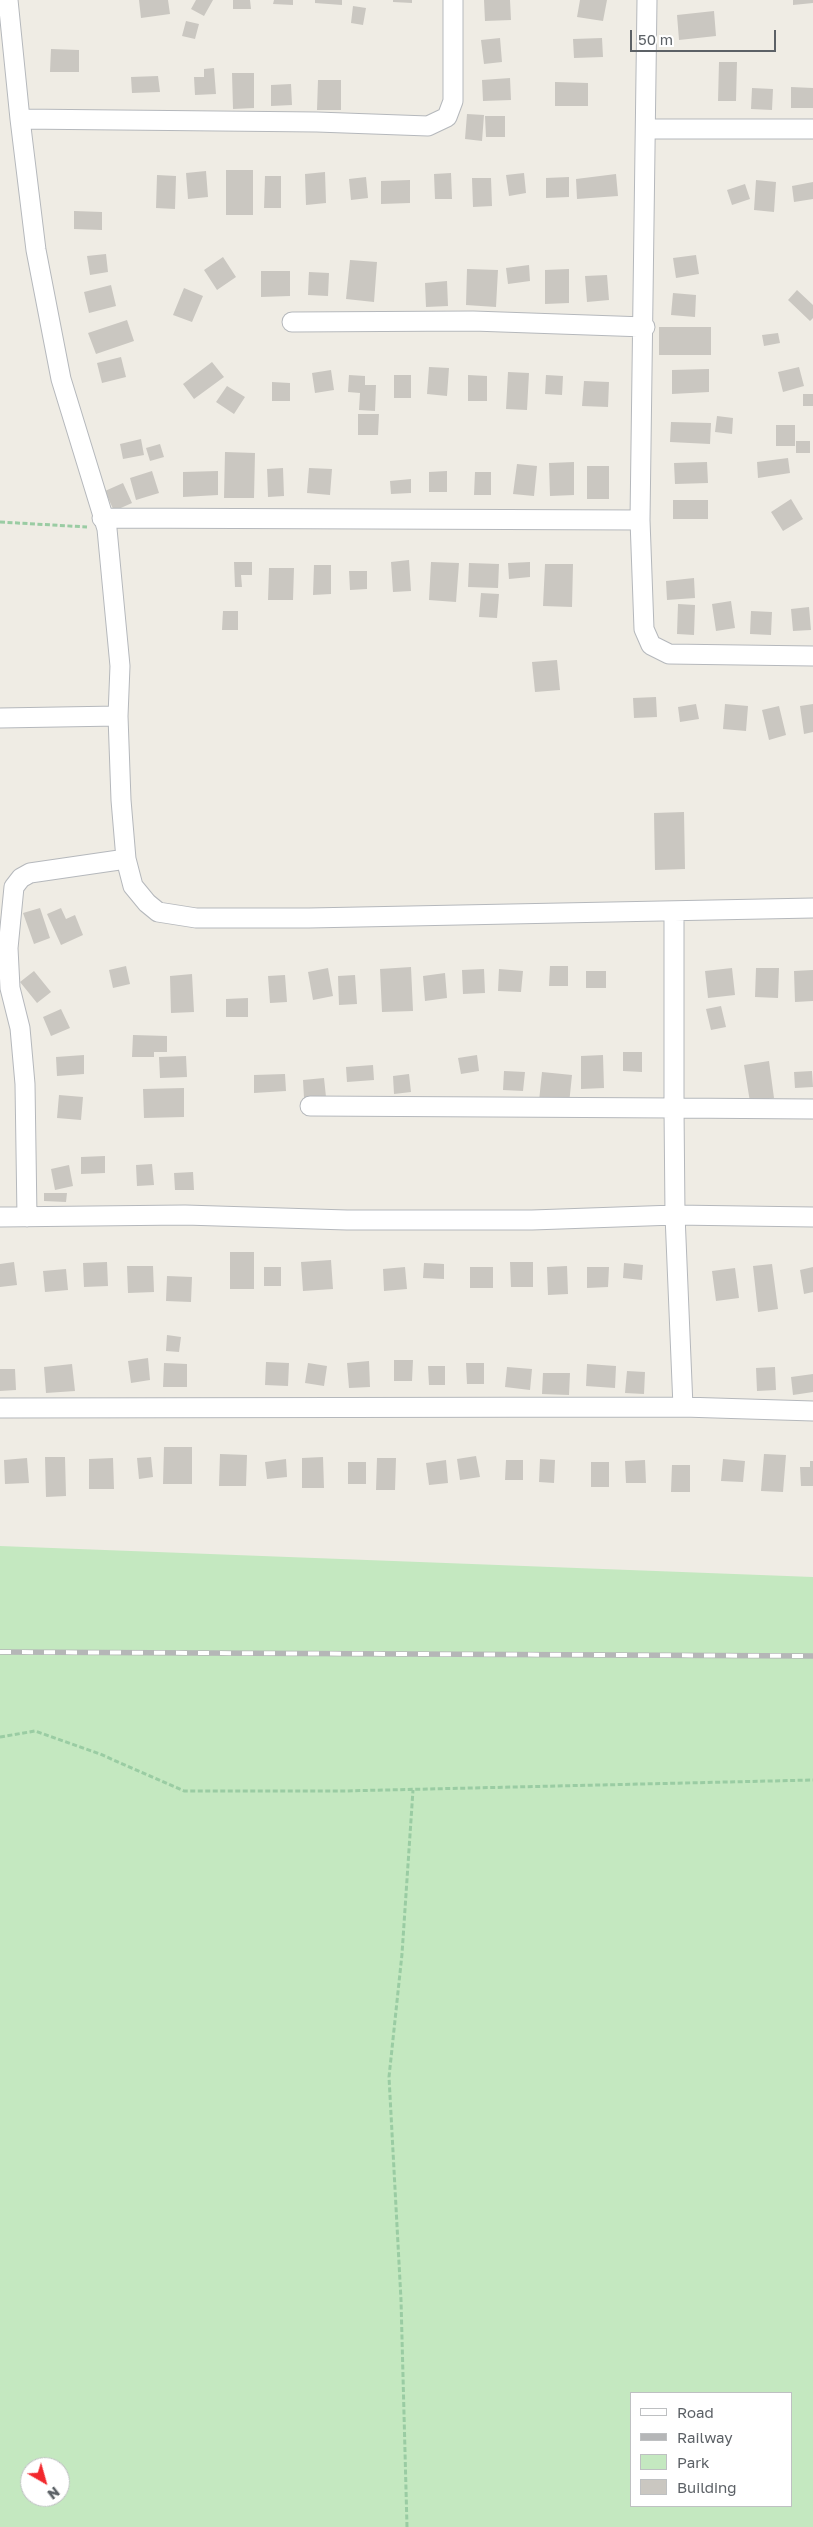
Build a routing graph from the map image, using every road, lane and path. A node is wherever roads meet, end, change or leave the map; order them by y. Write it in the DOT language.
graph roads {
  1 [pos="8,0"];
  2 [pos="452,0"];
  3 [pos="647,0"];
  4 [pos="20,119"];
  5 [pos="646,129"];
  6 [pos="813,129"];
  7 [pos="292,322"];
  8 [pos="645,327"];
  9 [pos="640,520"];
  10 [pos="0,522"];
  11 [pos="104,523"];
  12 [pos="813,656"];
  13 [pos="118,716"];
  14 [pos="0,718"];
  15 [pos="126,859"];
  16 [pos="813,908"];
  17 [pos="674,911"];
  18 [pos="5,989"];
  19 [pos="310,1106"];
  20 [pos="674,1108"];
  21 [pos="813,1109"];
  22 [pos="675,1216"];
  23 [pos="27,1217"];
  24 [pos="813,1217"];
  25 [pos="0,1218"];
  26 [pos="684,1407"];
  27 [pos="0,1408"];
  28 [pos="813,1410"];
  29 [pos="0,1737"];
  30 [pos="813,1780"];
  31 [pos="413,1790"];
  32 [pos="407,2527"];
  1 -- 4 [label="street"];
  2 -- 4 [label="street"];
  3 -- 5 [label="street"];
  4 -- 11 [label="street"];
  5 -- 6 [label="street"];
  5 -- 8 [label="street"];
  7 -- 8 [label="street"];
  8 -- 9 [label="street"];
  9 -- 11 [label="street"];
  9 -- 12 [label="street"];
  10 -- 11 [label="path"];
  11 -- 13 [label="street"];
  13 -- 14 [label="street"];
  13 -- 15 [label="street"];
  15 -- 17 [label="street"];
  15 -- 18 [label="street"];
  16 -- 17 [label="street"];
  17 -- 20 [label="street"];
  18 -- 23 [label="street"];
  19 -- 20 [label="street"];
  20 -- 21 [label="street"];
  20 -- 22 [label="street"];
  22 -- 23 [label="street"];
  22 -- 24 [label="street"];
  22 -- 26 [label="street"];
  23 -- 25 [label="street"];
  26 -- 27 [label="street"];
  26 -- 28 [label="street"];
  29 -- 31 [label="path"];
  30 -- 31 [label="path"];
  31 -- 32 [label="path"];
}
